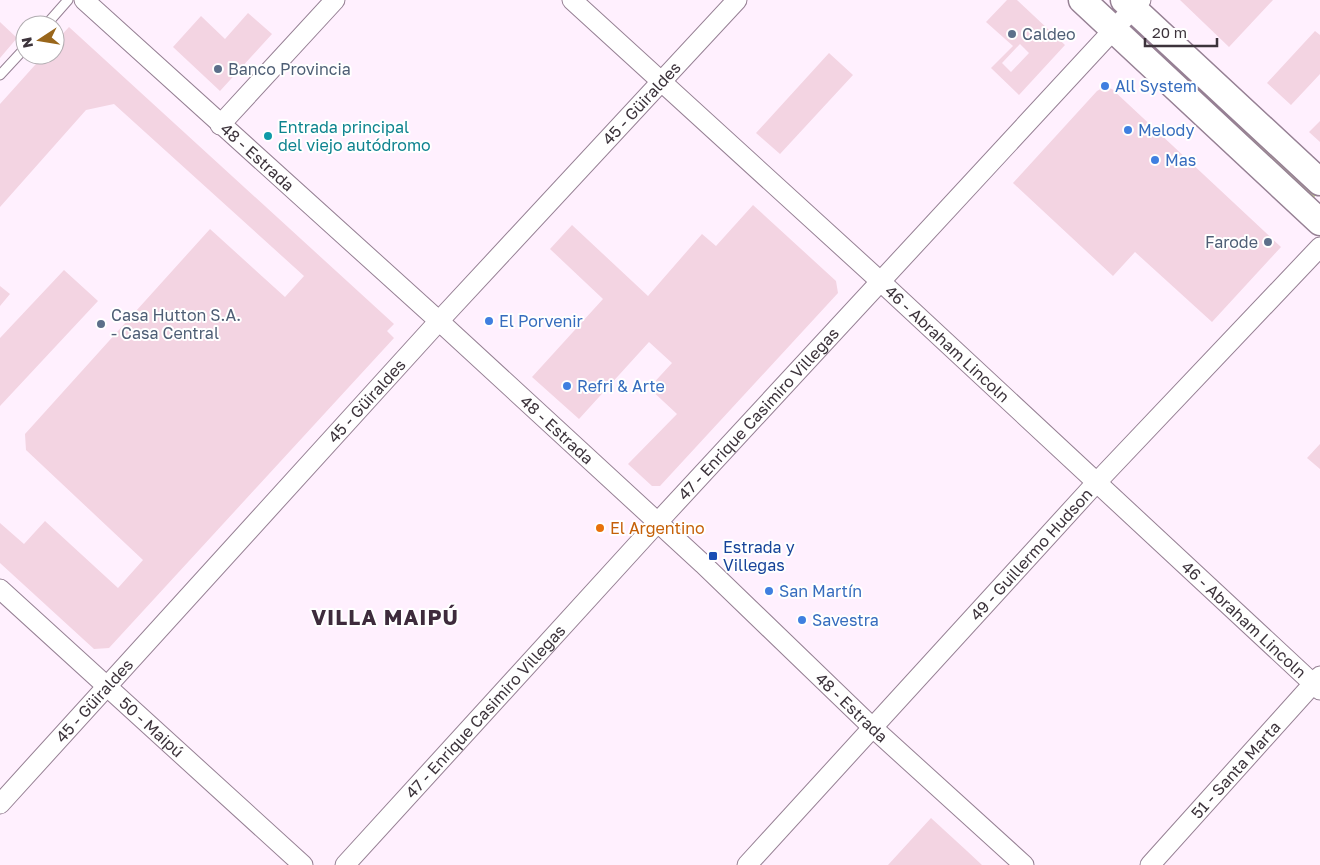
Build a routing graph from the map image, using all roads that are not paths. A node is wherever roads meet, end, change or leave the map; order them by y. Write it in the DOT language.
graph roads {
  1 [pos="68,0"];
  2 [pos="84,0"];
  3 [pos="335,0"];
  4 [pos="572,0"];
  5 [pos="737,0"];
  6 [pos="1082,0"];
  7 [pos="1133,3"];
  8 [pos="55,15"];
  9 [pos="1113,30"];
  10 [pos="15,59"];
  11 [pos="0,75"];
  12 [pos="660,81"];
  13 [pos="220,125"];
  14 [pos="1320,182"];
  15 [pos="1320,222"];
  16 [pos="1320,247"];
  17 [pos="880,281"];
  18 [pos="439,321"];
  19 [pos="1096,483"];
  20 [pos="657,522"];
  21 [pos="0,589"];
  22 [pos="1318,683"];
  23 [pos="108,686"];
  24 [pos="872,727"];
  25 [pos="0,804"];
  26 [pos="303,865"];
  27 [pos="345,865"];
  28 [pos="747,865"];
  29 [pos="1024,865"];
  30 [pos="1150,865"];
  1 -- 8 [label="lane"];
  2 -- 13 [label="street, 48 - Estrada"];
  3 -- 13 [label="street"];
  4 -- 12 [label="street, 46 - Abraham Lincoln"];
  5 -- 12 [label="street, 45 - Güiraldes"];
  6 -- 9 [label="main road"];
  7 -- 9 [label="street, 47 - Enrique Casimiro Villegas"];
  7 -- 14 [label="main road"];
  9 -- 15 [label="main road"];
  9 -- 17 [label="street, 47 - Enrique Casimiro Villegas"];
  10 -- 11 [label="lane"];
  12 -- 17 [label="street, 46 - Abraham Lincoln"];
  12 -- 18 [label="street, 45 - Güiraldes"];
  13 -- 18 [label="street, 48 - Estrada"];
  16 -- 19 [label="street, 49 - Guillermo Hudson"];
  17 -- 19 [label="street, 46 - Abraham Lincoln"];
  17 -- 20 [label="street, 47 - Enrique Casimiro Villegas"];
  18 -- 20 [label="street, 48 - Estrada"];
  18 -- 23 [label="street, 45 - Güiraldes"];
  19 -- 22 [label="street, 46 - Abraham Lincoln"];
  19 -- 24 [label="street, 49 - Guillermo Hudson"];
  20 -- 24 [label="street, 48 - Estrada"];
  20 -- 27 [label="street, 47 - Enrique Casimiro Villegas"];
  21 -- 23 [label="street, 50 - Maipú"];
  22 -- 30 [label="street, 51 - Santa Marta"];
  23 -- 25 [label="street, 45 - Güiraldes"];
  23 -- 26 [label="street, 50 - Maipú"];
  24 -- 28 [label="street, 49 - Guillermo Hudson"];
  24 -- 29 [label="street, 48 - Estrada"];
}
